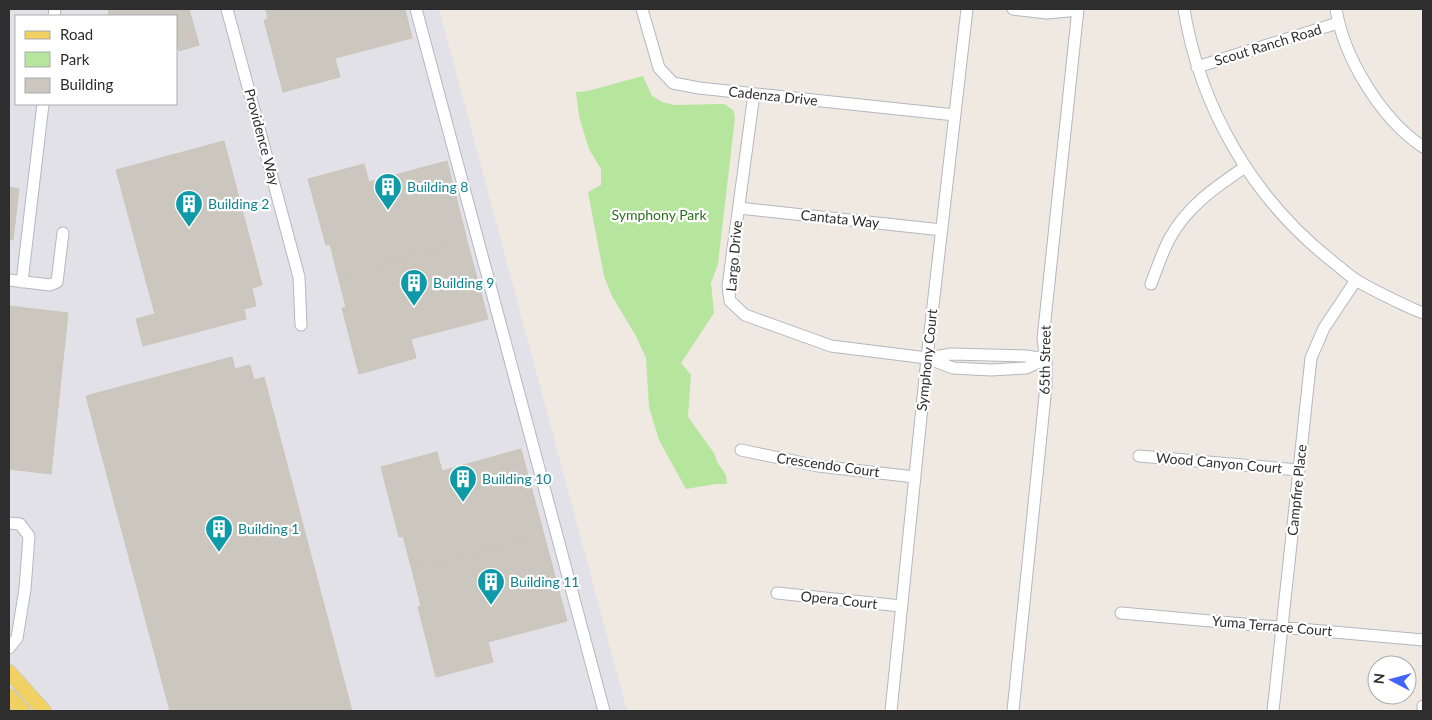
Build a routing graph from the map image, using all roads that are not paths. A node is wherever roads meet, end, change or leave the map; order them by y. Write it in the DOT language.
graph roads {
  1 [pos="226,9"];
  2 [pos="416,9"];
  3 [pos="642,9"];
  4 [pos="967,9"];
  5 [pos="1013,9"];
  6 [pos="1077,9"];
  7 [pos="1184,9"];
  8 [pos="1336,9"];
  9 [pos="1338,23"];
  10 [pos="1198,67"];
  11 [pos="754,94"];
  12 [pos="43,105"];
  13 [pos="955,115"];
  14 [pos="1423,147"];
  15 [pos="1245,167"];
  16 [pos="739,208"];
  17 [pos="942,230"];
  18 [pos="62,233"];
  19 [pos="9,280"];
  20 [pos="1356,280"];
  21 [pos="22,282"];
  22 [pos="1151,284"];
  23 [pos="1423,313"];
  24 [pos="301,325"];
  25 [pos="927,358"];
  26 [pos="1046,359"];
  27 [pos="741,450"];
  28 [pos="1139,456"];
  29 [pos="1299,470"];
  30 [pos="915,476"];
  31 [pos="9,523"];
  32 [pos="777,593"];
  33 [pos="901,606"];
  34 [pos="1121,613"];
  35 [pos="1282,627"];
  36 [pos="1423,640"];
  37 [pos="9,648"];
  38 [pos="9,672"];
  39 [pos="9,696"];
  40 [pos="1423,706"];
  41 [pos="22,711"];
  42 [pos="44,711"];
  43 [pos="604,711"];
  44 [pos="890,711"];
  45 [pos="1012,711"];
  46 [pos="1273,711"];
  47 [pos="1423,711"];
  1 -- 24 [label="street, Providence Way"];
  2 -- 43 [label="street"];
  3 -- 11 [label="street, Cadenza Drive"];
  4 -- 13 [label="street, Symphony Court"];
  5 -- 6 [label="street"];
  6 -- 26 [label="street, 65th Street"];
  7 -- 10 [label="street"];
  8 -- 9 [label="street"];
  9 -- 10 [label="street, Scout Ranch Road"];
  9 -- 14 [label="street"];
  10 -- 15 [label="street"];
  11 -- 13 [label="street, Cadenza Drive"];
  11 -- 16 [label="street, Largo Drive"];
  12 -- 21 [label="street"];
  13 -- 17 [label="street, Symphony Court"];
  15 -- 20 [label="street"];
  15 -- 22 [label="street"];
  16 -- 17 [label="street, Cantata Way"];
  16 -- 25 [label="street, Largo Drive"];
  17 -- 25 [label="street, Symphony Court"];
  18 -- 21 [label="street"];
  19 -- 21 [label="street"];
  20 -- 23 [label="street"];
  20 -- 29 [label="street, Campfire Place"];
  25 -- 26 [label="street, Largo Drive"];
  25 -- 30 [label="street, Symphony Court"];
  26 -- 45 [label="street, 65th Street"];
  27 -- 30 [label="street, Crescendo Court"];
  28 -- 29 [label="street, Wood Canyon Court"];
  29 -- 35 [label="street, Campfire Place"];
  30 -- 33 [label="street, Symphony Court"];
  31 -- 37 [label="street"];
  32 -- 33 [label="street, Opera Court"];
  33 -- 44 [label="street, Symphony Court"];
  34 -- 35 [label="street, Yuma Terrace Court"];
  35 -- 36 [label="street, Yuma Terrace Court"];
  35 -- 46 [label="street, Campfire Place"];
  38 -- 42 [label="main road"];
  39 -- 41 [label="main road"];
  40 -- 47 [label="street"];
}
